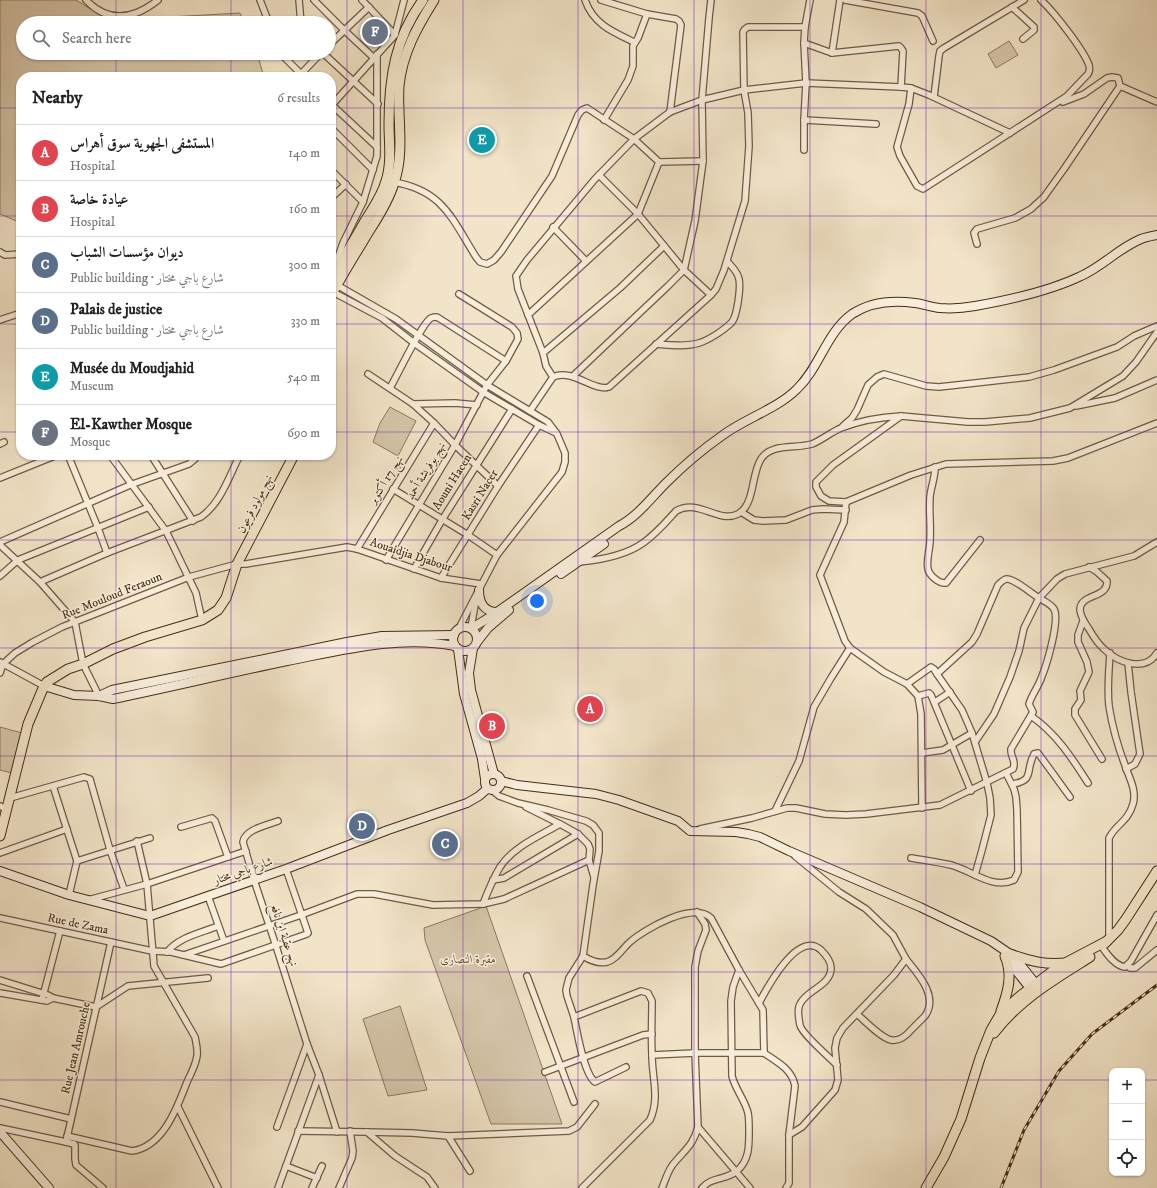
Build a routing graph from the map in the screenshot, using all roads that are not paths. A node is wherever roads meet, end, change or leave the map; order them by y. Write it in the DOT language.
graph roads {
  1 [pos="86,0"];
  2 [pos="158,0"];
  3 [pos="260,0"];
  4 [pos="299,0"];
  5 [pos="314,0"];
  6 [pos="362,0"];
  7 [pos="403,0"];
  8 [pos="423,0"];
  9 [pos="434,0"];
  10 [pos="586,0"];
  11 [pos="601,0"];
  12 [pos="711,0"];
  13 [pos="810,0"];
  14 [pos="840,0"];
  15 [pos="845,0"];
  16 [pos="1024,0"];
  17 [pos="1041,0"];
  18 [pos="872,2"];
  19 [pos="369,7"];
  20 [pos="1012,7"];
  21 [pos="647,14"];
  22 [pos="112,16"];
  23 [pos="128,16"];
  24 [pos="266,16"];
  25 [pos="300,16"];
  26 [pos="330,16"];
  27 [pos="336,22"];
  28 [pos="805,27"];
  29 [pos="344,30"];
  30 [pos="395,35"];
  31 [pos="336,38"];
  32 [pos="1023,39"];
  33 [pos="933,41"];
  34 [pos="634,42"];
  35 [pos="804,43"];
  36 [pos="832,53"];
  37 [pos="376,56"];
  38 [pos="287,60"];
  39 [pos="316,60"];
  40 [pos="330,60"];
  41 [pos="299,72"];
  42 [pos="305,72"];
  43 [pos="354,82"];
  44 [pos="806,83"];
  45 [pos="1120,86"];
  46 [pos="901,87"];
  47 [pos="911,88"];
  48 [pos="744,90"];
  49 [pos="934,97"];
  50 [pos="336,100"];
  51 [pos="702,100"];
  52 [pos="1157,102"];
  53 [pos="378,104"];
  54 [pos="1051,106"];
  55 [pos="336,109"];
  56 [pos="670,112"];
  57 [pos="604,120"];
  58 [pos="804,120"];
  59 [pos="876,124"];
  60 [pos="336,133"];
  61 [pos="1010,133"];
  62 [pos="634,139"];
  63 [pos="378,147"];
  64 [pos="804,150"];
  65 [pos="703,161"];
  66 [pos="659,162"];
  67 [pos="373,170"];
  68 [pos="336,175"];
  69 [pos="599,175"];
  70 [pos="391,181"];
  71 [pos="346,184"];
  72 [pos="336,193"];
  73 [pos="363,202"];
  74 [pos="638,214"];
  75 [pos="554,227"];
  76 [pos="1157,236"];
  77 [pos="977,244"];
  78 [pos="664,246"];
  79 [pos="0,252"];
  80 [pos="16,254"];
  81 [pos="727,261"];
  82 [pos="586,262"];
  83 [pos="684,270"];
  84 [pos="336,273"];
  85 [pos="336,280"];
  86 [pos="336,288"];
  87 [pos="336,288"];
  88 [pos="458,294"];
  89 [pos="710,295"];
  90 [pos="16,315"];
  91 [pos="528,315"];
  92 [pos="0,320"];
  93 [pos="1157,326"];
  94 [pos="1157,332"];
  95 [pos="418,336"];
  96 [pos="414,343"];
  97 [pos="656,344"];
  98 [pos="543,352"];
  99 [pos="506,361"];
  100 [pos="368,374"];
  101 [pos="553,376"];
  102 [pos="573,376"];
  103 [pos="1157,380"];
  104 [pos="487,385"];
  105 [pos="390,388"];
  106 [pos="483,392"];
  107 [pos="412,404"];
  108 [pos="477,405"];
  109 [pos="1070,408"];
  110 [pos="512,409"];
  111 [pos="530,411"];
  112 [pos="901,416"];
  113 [pos="434,423"];
  114 [pos="1157,423"];
  115 [pos="539,425"];
  116 [pos="841,428"];
  117 [pos="557,434"];
  118 [pos="455,445"];
  119 [pos="45,460"];
  120 [pos="70,460"];
  121 [pos="113,460"];
  122 [pos="154,460"];
  123 [pos="195,460"];
  124 [pos="237,460"];
  125 [pos="291,460"];
  126 [pos="476,465"];
  127 [pos="935,467"];
  128 [pos="163,474"];
  129 [pos="0,478"];
  130 [pos="130,485"];
  131 [pos="498,486"];
  132 [pos="393,489"];
  133 [pos="846,502"];
  134 [pos="87,504"];
  135 [pos="418,504"];
  136 [pos="149,506"];
  137 [pos="846,510"];
  138 [pos="741,512"];
  139 [pos="193,520"];
  140 [pos="442,520"];
  141 [pos="98,528"];
  142 [pos="166,531"];
  143 [pos="468,535"];
  144 [pos="980,540"];
  145 [pos="0,542"];
  146 [pos="1157,542"];
  147 [pos="0,545"];
  148 [pos="357,549"];
  149 [pos="107,553"];
  150 [pos="497,555"];
  151 [pos="18,560"];
  152 [pos="386,560"];
  153 [pos="576,561"];
  154 [pos="237,564"];
  155 [pos="1089,567"];
  156 [pos="414,569"];
  157 [pos="0,576"];
  158 [pos="189,577"];
  159 [pos="441,578"];
  160 [pos="40,582"];
  161 [pos="479,590"];
  162 [pos="1039,598"];
  163 [pos="497,612"];
  164 [pos="202,620"];
  165 [pos="1083,621"];
  166 [pos="75,622"];
  167 [pos="459,628"];
  168 [pos="471,628"];
  169 [pos="454,635"];
  170 [pos="475,645"];
  171 [pos="457,647"];
  172 [pos="850,648"];
  173 [pos="1110,653"];
  174 [pos="1157,653"];
  175 [pos="1,663"];
  176 [pos="1128,663"];
  177 [pos="83,664"];
  178 [pos="0,673"];
  179 [pos="937,674"];
  180 [pos="907,684"];
  181 [pos="44,686"];
  182 [pos="950,692"];
  183 [pos="99,696"];
  184 [pos="918,696"];
  185 [pos="935,702"];
  186 [pos="1031,716"];
  187 [pos="972,733"];
  188 [pos="975,742"];
  189 [pos="952,745"];
  190 [pos="922,753"];
  191 [pos="1102,759"];
  192 [pos="1126,769"];
  193 [pos="494,774"];
  194 [pos="1006,774"];
  195 [pos="485,779"];
  196 [pos="501,781"];
  197 [pos="987,783"];
  198 [pos="1088,783"];
  199 [pos="1012,784"];
  200 [pos="53,786"];
  201 [pos="490,790"];
  202 [pos="971,791"];
  203 [pos="1070,797"];
  204 [pos="10,798"];
  205 [pos="518,803"];
  206 [pos="3,807"];
  207 [pos="922,808"];
  208 [pos="775,811"];
  209 [pos="278,821"];
  210 [pos="560,824"];
  211 [pos="180,827"];
  212 [pos="67,829"];
  213 [pos="690,831"];
  214 [pos="578,834"];
  215 [pos="0,836"];
  216 [pos="150,838"];
  217 [pos="137,842"];
  218 [pos="110,850"];
  219 [pos="246,851"];
  220 [pos="789,851"];
  221 [pos="0,853"];
  222 [pos="228,857"];
  223 [pos="911,858"];
  224 [pos="589,860"];
  225 [pos="77,861"];
  226 [pos="286,869"];
  227 [pos="0,871"];
  228 [pos="1157,871"];
  229 [pos="975,875"];
  230 [pos="254,880"];
  231 [pos="493,880"];
  232 [pos="147,884"];
  233 [pos="593,885"];
  234 [pos="124,890"];
  235 [pos="69,895"];
  236 [pos="208,896"];
  237 [pos="88,900"];
  238 [pos="483,904"];
  239 [pos="698,912"];
  240 [pos="1157,914"];
  241 [pos="301,915"];
  242 [pos="150,916"];
  243 [pos="0,918"];
  244 [pos="218,926"];
  245 [pos="269,926"];
  246 [pos="60,931"];
  247 [pos="112,942"];
  248 [pos="224,942"];
  249 [pos="1106,942"];
  250 [pos="276,946"];
  251 [pos="1157,950"];
  252 [pos="152,951"];
  253 [pos="167,952"];
  254 [pos="184,955"];
  255 [pos="1007,955"];
  256 [pos="584,956"];
  257 [pos="906,959"];
  258 [pos="1067,962"];
  259 [pos="1128,965"];
  260 [pos="739,970"];
  261 [pos="526,976"];
  262 [pos="208,978"];
  263 [pos="0,980"];
  264 [pos="162,982"];
  265 [pos="1035,988"];
  266 [pos="0,993"];
  267 [pos="44,993"];
  268 [pos="53,998"];
  269 [pos="42,1000"];
  270 [pos="759,1003"];
  271 [pos="96,1008"];
  272 [pos="1001,1013"];
  273 [pos="857,1014"];
  274 [pos="574,1018"];
  275 [pos="652,1034"];
  276 [pos="988,1040"];
  277 [pos="307,1044"];
  278 [pos="732,1052"];
  279 [pos="764,1052"];
  280 [pos="695,1053"];
  281 [pos="652,1055"];
  282 [pos="583,1058"];
  283 [pos="837,1065"];
  284 [pos="560,1066"];
  285 [pos="626,1067"];
  286 [pos="545,1072"];
  287 [pos="319,1075"];
  288 [pos="0,1102"];
  289 [pos="574,1102"];
  290 [pos="595,1104"];
  291 [pos="178,1107"];
  292 [pos="71,1119"];
  293 [pos="277,1127"];
  294 [pos="698,1127"];
  295 [pos="0,1128"];
  296 [pos="298,1131"];
  297 [pos="350,1131"];
  298 [pos="0,1132"];
  299 [pos="338,1132"];
  300 [pos="368,1132"];
  301 [pos="789,1135"];
  302 [pos="448,1136"];
  303 [pos="66,1139"];
  304 [pos="286,1166"];
  305 [pos="322,1166"];
  306 [pos="470,1171"];
  307 [pos="736,1172"];
  308 [pos="317,1178"];
  309 [pos="49,1188"];
  310 [pos="102,1188"];
  311 [pos="218,1188"];
  312 [pos="278,1188"];
  313 [pos="312,1188"];
  314 [pos="339,1188"];
  315 [pos="435,1188"];
  316 [pos="582,1188"];
  317 [pos="662,1188"];
  318 [pos="702,1188"];
  319 [pos="750,1188"];
  320 [pos="786,1188"];
  321 [pos="926,1188"];
  1 -- 22 [label="street"];
  2 -- 23 [label="street"];
  3 -- 24 [label="street"];
  4 -- 25 [label="street"];
  5 -- 26 [label="street"];
  6 -- 19 [label="street"];
  7 -- 30 [label="street"];
  8 -- 70 [label="main road"];
  9 -- 70 [label="main road"];
  10 -- 34 [label="street"];
  11 -- 21 [label="street"];
  12 -- 51 [label="street"];
  13 -- 28 [label="street"];
  14 -- 36 [label="street"];
  15 -- 18 [label="street"];
  16 -- 20 [label="street"];
  17 -- 54 [label="street"];
  18 -- 33 [label="street"];
  19 -- 29 [label="street"];
  19 -- 30 [label="street"];
  20 -- 32 [label="street"];
  20 -- 49 [label="street"];
  21 -- 34 [label="street"];
  21 -- 56 [label="street"];
  27 -- 29 [label="street"];
  28 -- 35 [label="street"];
  28 -- 48 [label="street"];
  29 -- 31 [label="street"];
  29 -- 37 [label="street"];
  30 -- 37 [label="street"];
  34 -- 57 [label="street"];
  35 -- 36 [label="street"];
  35 -- 44 [label="street"];
  36 -- 46 [label="street"];
  37 -- 43 [label="street"];
  37 -- 53 [label="street"];
  38 -- 41 [label="street"];
  39 -- 42 [label="street"];
  40 -- 43 [label="street"];
  43 -- 50 [label="street"];
  43 -- 53 [label="street"];
  44 -- 46 [label="street"];
  44 -- 48 [label="street"];
  44 -- 58 [label="street"];
  45 -- 52 [label="street"];
  45 -- 54 [label="street"];
  45 -- 77 [label="street"];
  46 -- 47 [label="street"];
  47 -- 49 [label="street"];
  47 -- 61 [label="street"];
  48 -- 51 [label="street"];
  48 -- 81 [label="street"];
  49 -- 61 [label="street"];
  51 -- 56 [label="street"];
  51 -- 65 [label="street"];
  53 -- 63 [label="street"];
  54 -- 61 [label="street"];
  55 -- 63 [label="street"];
  56 -- 62 [label="street"];
  57 -- 62 [label="street"];
  57 -- 70 [label="street"];
  58 -- 59 [label="street"];
  58 -- 64 [label="street"];
  60 -- 67 [label="street"];
  62 -- 66 [label="street"];
  62 -- 69 [label="street"];
  63 -- 67 [label="street"];
  65 -- 66 [label="street"];
  65 -- 83 [label="street"];
  66 -- 74 [label="street"];
  67 -- 73 [label="street"];
  68 -- 71 [label="street"];
  69 -- 74 [label="street"];
  69 -- 75 [label="street"];
  70 -- 85 [label="main road"];
  71 -- 72 [label="street"];
  71 -- 73 [label="street"];
  73 -- 84 [label="street"];
  74 -- 78 [label="street"];
  74 -- 82 [label="street"];
  75 -- 82 [label="street"];
  75 -- 91 [label="street"];
  76 -- 153 [label="street"];
  78 -- 83 [label="street"];
  78 -- 98 [label="street"];
  79 -- 80 [label="street"];
  81 -- 89 [label="street"];
  81 -- 97 [label="street"];
  82 -- 91 [label="street"];
  83 -- 89 [label="street"];
  83 -- 102 [label="street"];
  86 -- 95 [label="street"];
  87 -- 96 [label="street"];
  88 -- 99 [label="street, نهج بوفريشة أحمد"];
  89 -- 97 [label="street"];
  90 -- 92 [label="street"];
  91 -- 98 [label="street"];
  93 -- 116 [label="street"];
  94 -- 109 [label="street"];
  95 -- 96 [label="street"];
  95 -- 99 [label="street"];
  95 -- 104 [label="street"];
  96 -- 105 [label="street"];
  96 -- 106 [label="street"];
  97 -- 102 [label="street"];
  98 -- 101 [label="street"];
  99 -- 104 [label="street, نهج بوفريشة أحمد"];
  100 -- 105 [label="street"];
  101 -- 102 [label="street"];
  101 -- 111 [label="street"];
  103 -- 109 [label="street"];
  104 -- 106 [label="street, نهج بوفريشة أحمد"];
  104 -- 111 [label="street"];
  105 -- 107 [label="street"];
  106 -- 108 [label="street, نهج بوفريشة أحمد"];
  106 -- 110 [label="street"];
  107 -- 108 [label="street"];
  107 -- 113 [label="street"];
  108 -- 118 [label="street, نهج بوفريشة أحمد"];
  109 -- 112 [label="street"];
  110 -- 115 [label="street"];
  110 -- 126 [label="street, Aouni Hacen"];
  111 -- 117 [label="street"];
  112 -- 116 [label="street"];
  112 -- 133 [label="street"];
  113 -- 118 [label="street"];
  113 -- 132 [label="street, نهج 17 أكتوبر"];
  114 -- 127 [label="street"];
  115 -- 117 [label="street"];
  115 -- 131 [label="street, Kasri Nacer"];
  116 -- 138 [label="street"];
  117 -- 150 [label="street"];
  118 -- 126 [label="street"];
  118 -- 135 [label="street, نهج بوفريشة أحمد"];
  119 -- 129 [label="street"];
  120 -- 134 [label="street"];
  121 -- 130 [label="street"];
  122 -- 128 [label="street"];
  123 -- 128 [label="street"];
  124 -- 139 [label="street"];
  125 -- 154 [label="main road, نهج مولود فرعون"];
  126 -- 131 [label="street"];
  126 -- 140 [label="street, Aouni Hacen"];
  127 -- 133 [label="street"];
  127 -- 144 [label="street"];
  128 -- 130 [label="street"];
  128 -- 139 [label="street"];
  130 -- 134 [label="street"];
  130 -- 136 [label="street"];
  131 -- 143 [label="street, Kasri Nacer"];
  132 -- 135 [label="street"];
  132 -- 148 [label="street, نهج 17 أكتوبر"];
  133 -- 137 [label="street"];
  134 -- 141 [label="street"];
  134 -- 145 [label="street"];
  135 -- 140 [label="street"];
  135 -- 152 [label="street, نهج بوفريشة أحمد"];
  136 -- 141 [label="street"];
  136 -- 142 [label="street"];
  137 -- 138 [label="street"];
  137 -- 172 [label="street"];
  138 -- 153 [label="street"];
  139 -- 142 [label="street"];
  140 -- 143 [label="street"];
  140 -- 156 [label="street, Aouni Hacen"];
  141 -- 149 [label="street"];
  141 -- 151 [label="street"];
  142 -- 149 [label="street"];
  142 -- 158 [label="street"];
  143 -- 150 [label="street"];
  143 -- 159 [label="street, Kasri Nacer"];
  146 -- 155 [label="street"];
  147 -- 151 [label="street"];
  148 -- 152 [label="street, Aouaidjia Djabour"];
  148 -- 154 [label="street, Aouaidjia Djabour"];
  149 -- 160 [label="street"];
  150 -- 161 [label="street"];
  151 -- 157 [label="street"];
  151 -- 160 [label="street"];
  152 -- 156 [label="street, Aouaidjia Djabour"];
  153 -- 163 [label="street"];
  153 -- 170 [label="street"];
  154 -- 158 [label="street, Rue Mouloud Feraoun"];
  154 -- 164 [label="main road, نهج مولود فرعون"];
  155 -- 162 [label="street"];
  155 -- 165 [label="street"];
  156 -- 159 [label="street, Aouaidjia Djabour"];
  158 -- 164 [label="street"];
  158 -- 166 [label="street, Rue Mouloud Feraoun"];
  159 -- 161 [label="street, Aouaidjia Djabour"];
  160 -- 166 [label="street"];
  161 -- 163 [label="street"];
  161 -- 167 [label="street"];
  161 -- 168 [label="street"];
  162 -- 179 [label="street"];
  162 -- 186 [label="street"];
  162 -- 188 [label="street"];
  163 -- 168 [label="street"];
  164 -- 177 [label="main road, نهج مولود فرعون"];
  165 -- 173 [label="street"];
  165 -- 191 [label="street"];
  166 -- 175 [label="street, Rue Mouloud Feraoun"];
  166 -- 177 [label="street"];
  167 -- 168 [label="street"];
  167 -- 169 [label="street"];
  168 -- 170 [label="street"];
  169 -- 171 [label="street"];
  169 -- 183 [label="street"];
  170 -- 171 [label="street"];
  170 -- 193 [label="street"];
  171 -- 183 [label="street"];
  171 -- 195 [label="street"];
  172 -- 180 [label="street"];
  172 -- 208 [label="street"];
  173 -- 176 [label="street"];
  173 -- 192 [label="street"];
  174 -- 176 [label="street"];
  175 -- 178 [label="street"];
  175 -- 181 [label="street"];
  176 -- 192 [label="street"];
  177 -- 181 [label="main road, نهج مولود فرعون"];
  177 -- 183 [label="street"];
  179 -- 180 [label="street"];
  179 -- 182 [label="street"];
  180 -- 184 [label="street"];
  181 -- 183 [label="street"];
  181 -- 204 [label="main road"];
  182 -- 185 [label="street"];
  182 -- 187 [label="street"];
  184 -- 185 [label="street"];
  184 -- 190 [label="street"];
  185 -- 189 [label="street"];
  186 -- 194 [label="street"];
  186 -- 198 [label="street"];
  187 -- 188 [label="street"];
  187 -- 189 [label="street"];
  188 -- 197 [label="street"];
  189 -- 190 [label="street"];
  189 -- 202 [label="street"];
  190 -- 207 [label="street"];
  192 -- 249 [label="street"];
  193 -- 195 [label="street"];
  193 -- 196 [label="street"];
  194 -- 197 [label="street"];
  194 -- 199 [label="street"];
  195 -- 201 [label="street"];
  196 -- 201 [label="street"];
  196 -- 213 [label="street"];
  197 -- 202 [label="street"];
  197 -- 229 [label="street"];
  199 -- 203 [label="street"];
  199 -- 229 [label="street"];
  200 -- 204 [label="street"];
  200 -- 212 [label="street"];
  200 -- 218 [label="street"];
  201 -- 205 [label="street"];
  201 -- 226 [label="street, شارع باجي مختار"];
  202 -- 207 [label="street"];
  204 -- 206 [label="main road"];
  205 -- 210 [label="street"];
  205 -- 233 [label="street"];
  206 -- 215 [label="main road"];
  207 -- 208 [label="street"];
  208 -- 213 [label="street"];
  209 -- 219 [label="street, نهج عقبة ابن نافع"];
  210 -- 214 [label="street"];
  210 -- 231 [label="street"];
  211 -- 222 [label="street"];
  212 -- 221 [label="street"];
  212 -- 225 [label="street"];
  213 -- 220 [label="street"];
  214 -- 224 [label="street"];
  214 -- 231 [label="street"];
  216 -- 217 [label="street"];
  217 -- 218 [label="street"];
  217 -- 232 [label="street"];
  218 -- 225 [label="street"];
  218 -- 234 [label="street"];
  219 -- 222 [label="street"];
  219 -- 230 [label="street, نهج عقبة ابن نافع"];
  220 -- 255 [label="street"];
  220 -- 257 [label="street"];
  222 -- 232 [label="street"];
  223 -- 229 [label="street"];
  224 -- 233 [label="street"];
  224 -- 238 [label="street"];
  225 -- 235 [label="street"];
  226 -- 230 [label="street, شارع باجي مختار"];
  226 -- 241 [label="street"];
  227 -- 235 [label="street"];
  228 -- 249 [label="main road"];
  230 -- 236 [label="street, شارع باجي مختار"];
  230 -- 245 [label="street, نهج عقبة ابن نافع"];
  231 -- 238 [label="street"];
  232 -- 234 [label="street"];
  232 -- 242 [label="street"];
  233 -- 256 [label="street"];
  234 -- 237 [label="street"];
  235 -- 237 [label="street"];
  236 -- 242 [label="street, شارع باجي مختار"];
  236 -- 244 [label="street"];
  237 -- 242 [label="street"];
  238 -- 241 [label="street"];
  239 -- 256 [label="street"];
  239 -- 260 [label="street"];
  239 -- 280 [label="street"];
  240 -- 259 [label="street"];
  241 -- 245 [label="street"];
  241 -- 250 [label="street, Rue de Zama"];
  242 -- 252 [label="street"];
  243 -- 246 [label="street, Rue de Zama"];
  244 -- 248 [label="street"];
  244 -- 253 [label="street"];
  245 -- 248 [label="street"];
  245 -- 250 [label="street, نهج عقبة ابن نافع"];
  246 -- 247 [label="street, Rue de Zama"];
  246 -- 267 [label="street"];
  247 -- 252 [label="street, Rue de Zama"];
  247 -- 271 [label="street, Rue Jean Amrouche"];
  248 -- 254 [label="street"];
  249 -- 258 [label="main road"];
  249 -- 259 [label="street"];
  249 -- 265 [label="main road"];
  250 -- 254 [label="street, Rue de Zama"];
  250 -- 277 [label="street, نهج عقبة ابن نافع"];
  251 -- 259 [label="street"];
  252 -- 253 [label="street, Rue de Zama"];
  252 -- 264 [label="street"];
  253 -- 254 [label="street, Rue de Zama"];
  255 -- 258 [label="main road"];
  255 -- 265 [label="street"];
  255 -- 272 [label="main road"];
  256 -- 274 [label="street"];
  257 -- 273 [label="street"];
  257 -- 273 [label="street"];
  258 -- 265 [label="main road"];
  260 -- 270 [label="street"];
  260 -- 278 [label="street"];
  261 -- 284 [label="street"];
  262 -- 264 [label="street"];
  263 -- 267 [label="street"];
  264 -- 271 [label="street"];
  264 -- 291 [label="street"];
  265 -- 272 [label="main road"];
  265 -- 276 [label="main road"];
  266 -- 269 [label="street"];
  267 -- 268 [label="street"];
  267 -- 269 [label="street"];
  268 -- 269 [label="street"];
  268 -- 271 [label="street"];
  270 -- 279 [label="street"];
  270 -- 283 [label="street"];
  271 -- 292 [label="street, Rue Jean Amrouche"];
  272 -- 276 [label="main road"];
  273 -- 283 [label="street"];
  274 -- 275 [label="street"];
  274 -- 282 [label="street"];
  275 -- 281 [label="street"];
  275 -- 282 [label="street"];
  276 -- 321 [label="main road"];
  277 -- 287 [label="street, نهج عقبة ابن نافع"];
  277 -- 293 [label="street"];
  278 -- 279 [label="street"];
  278 -- 280 [label="street"];
  278 -- 307 [label="street"];
  279 -- 301 [label="street"];
  280 -- 281 [label="street"];
  280 -- 294 [label="street"];
  281 -- 316 [label="street"];
  282 -- 284 [label="street"];
  282 -- 285 [label="street"];
  283 -- 301 [label="street"];
  284 -- 286 [label="street"];
  284 -- 289 [label="street"];
  287 -- 296 [label="street"];
  287 -- 299 [label="street, نهج عقبة ابن نافع"];
  288 -- 292 [label="street"];
  290 -- 302 [label="street"];
  291 -- 303 [label="street"];
  291 -- 311 [label="street"];
  292 -- 303 [label="street, Rue Jean Amrouche"];
  294 -- 307 [label="street"];
  294 -- 317 [label="street"];
  295 -- 303 [label="street"];
  296 -- 299 [label="street"];
  296 -- 304 [label="street"];
  297 -- 299 [label="street"];
  297 -- 300 [label="street"];
  297 -- 314 [label="street"];
  298 -- 309 [label="street"];
  300 -- 302 [label="street"];
  300 -- 315 [label="street"];
  301 -- 320 [label="street"];
  302 -- 306 [label="street"];
  303 -- 310 [label="street"];
  304 -- 308 [label="street"];
  304 -- 312 [label="street"];
  305 -- 308 [label="street"];
  307 -- 318 [label="street"];
  307 -- 319 [label="street"];
  308 -- 313 [label="street"];
}
